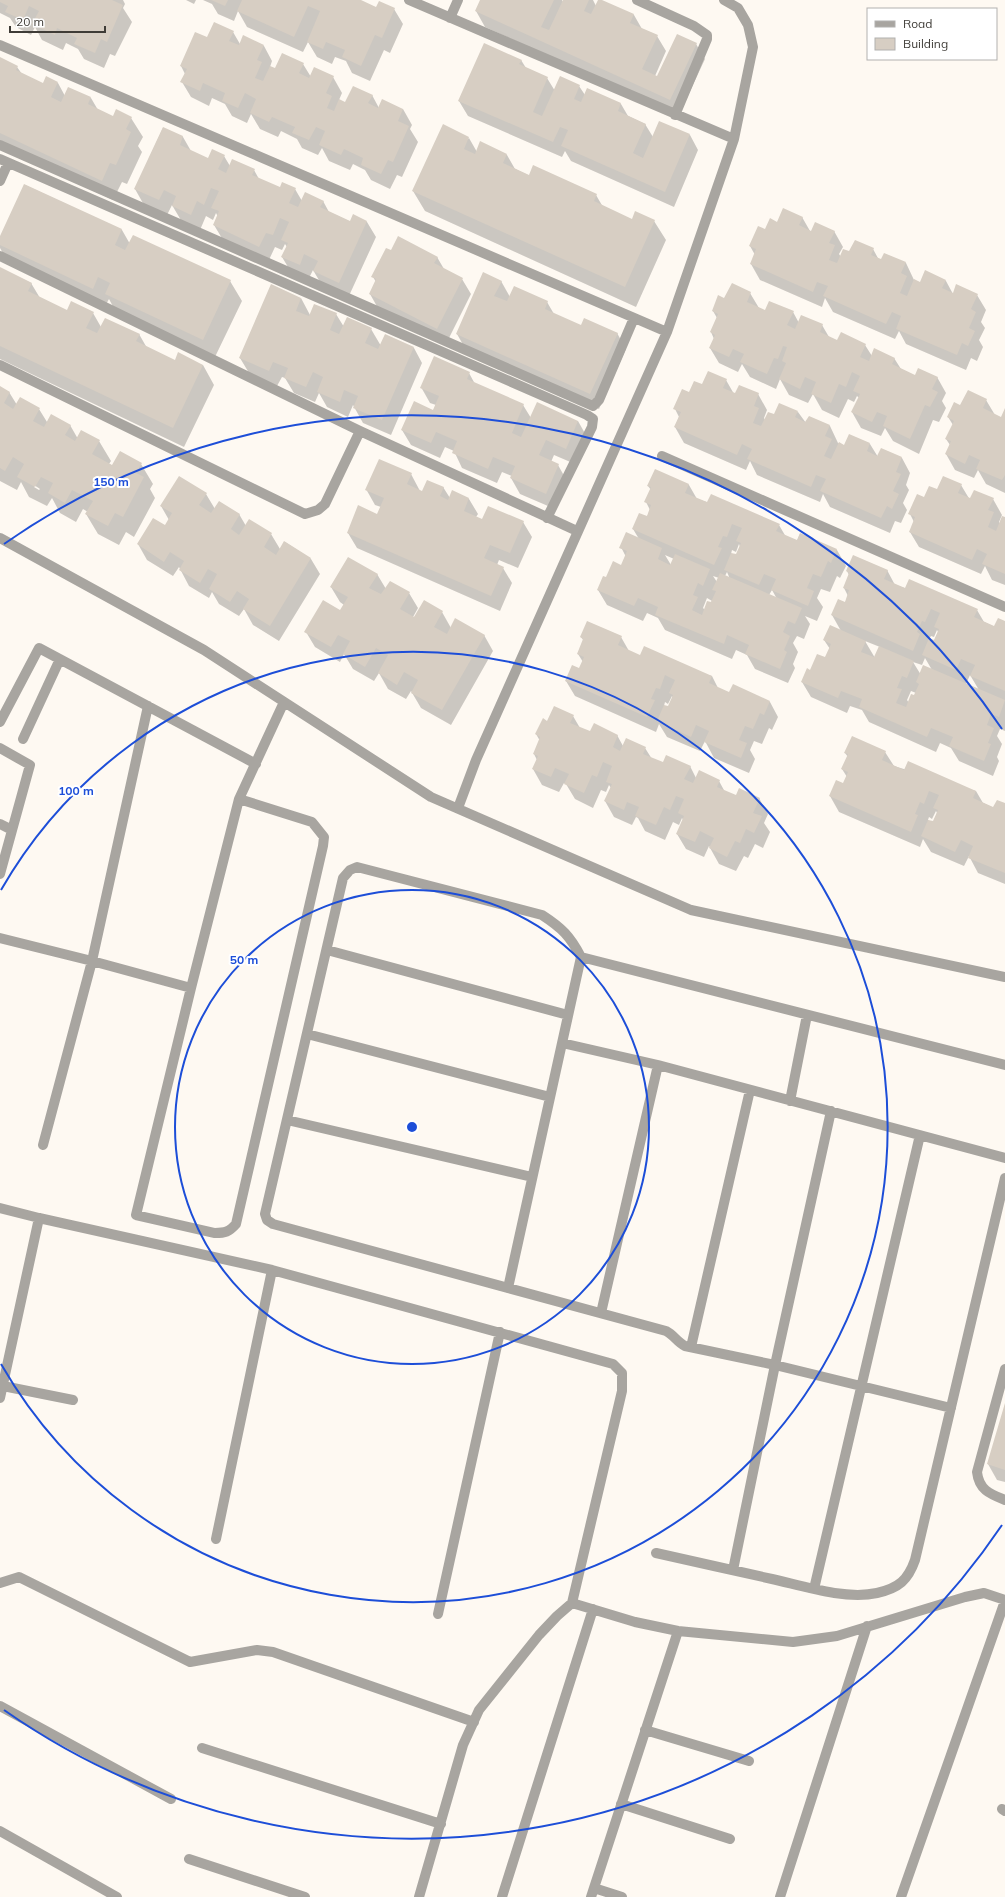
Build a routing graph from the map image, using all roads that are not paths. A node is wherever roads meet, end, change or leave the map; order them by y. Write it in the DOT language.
graph roads {
  1 [pos="409,0"];
  2 [pos="458,0"];
  3 [pos="637,0"];
  4 [pos="724,0"];
  5 [pos="450,18"];
  6 [pos="0,45"];
  7 [pos="675,114"];
  8 [pos="734,139"];
  9 [pos="0,145"];
  10 [pos="4,161"];
  11 [pos="0,181"];
  12 [pos="0,256"];
  13 [pos="634,318"];
  14 [pos="666,332"];
  15 [pos="0,365"];
  16 [pos="360,431"];
  17 [pos="662,456"];
  18 [pos="547,518"];
  19 [pos="577,531"];
  20 [pos="0,538"];
  21 [pos="1005,607"];
  22 [pos="60,659"];
  23 [pos="284,702"];
  24 [pos="148,706"];
  25 [pos="0,722"];
  26 [pos="23,739"];
  27 [pos="0,748"];
  28 [pos="256,764"];
  29 [pos="239,799"];
  30 [pos="458,808"];
  31 [pos="0,824"];
  32 [pos="12,830"];
  33 [pos="0,874"];
  34 [pos="0,938"];
  35 [pos="327,950"];
  36 [pos="581,957"];
  37 [pos="92,962"];
  38 [pos="1005,977"];
  39 [pos="191,988"];
  40 [pos="568,1015"];
  41 [pos="807,1015"];
  42 [pos="307,1034"];
  43 [pos="562,1043"];
  44 [pos="658,1065"];
  45 [pos="1005,1065"];
  46 [pos="750,1090"];
  47 [pos="550,1097"];
  48 [pos="790,1100"];
  49 [pos="831,1111"];
  50 [pos="287,1120"];
  51 [pos="920,1135"];
  52 [pos="43,1145"];
  53 [pos="1005,1158"];
  54 [pos="532,1176"];
  55 [pos="1005,1178"];
  56 [pos="0,1208"];
  57 [pos="39,1218"];
  58 [pos="272,1270"];
  59 [pos="508,1288"];
  60 [pos="600,1313"];
  61 [pos="500,1332"];
  62 [pos="691,1347"];
  63 [pos="775,1365"];
  64 [pos="1005,1369"];
  65 [pos="3,1386"];
  66 [pos="861,1386"];
  67 [pos="0,1398"];
  68 [pos="74,1400"];
  69 [pos="951,1408"];
  70 [pos="1005,1500"];
  71 [pos="216,1539"];
  72 [pos="656,1553"];
  73 [pos="733,1570"];
  74 [pos="0,1583"];
  75 [pos="814,1588"];
  76 [pos="1005,1600"];
  77 [pos="572,1603"];
  78 [pos="593,1609"];
  79 [pos="438,1614"];
  80 [pos="867,1626"];
  81 [pos="678,1631"];
  82 [pos="0,1706"];
  83 [pos="474,1722"];
  84 [pos="645,1730"];
  85 [pos="202,1748"];
  86 [pos="749,1761"];
  87 [pos="171,1799"];
  88 [pos="621,1804"];
  89 [pos="441,1824"];
  90 [pos="0,1831"];
  91 [pos="730,1839"];
  92 [pos="189,1859"];
  93 [pos="592,1893"];
  94 [pos="117,1897"];
  95 [pos="305,1897"];
  96 [pos="419,1897"];
  97 [pos="502,1897"];
  98 [pos="622,1897"];
  99 [pos="780,1897"];
  100 [pos="901,1897"];
  1 -- 5 [label="street"];
  2 -- 5 [label="street"];
  3 -- 7 [label="street"];
  4 -- 8 [label="street"];
  5 -- 7 [label="street"];
  6 -- 13 [label="street"];
  7 -- 8 [label="street"];
  8 -- 14 [label="street"];
  9 -- 13 [label="street"];
  10 -- 11 [label="street"];
  10 -- 18 [label="street"];
  12 -- 16 [label="street"];
  13 -- 14 [label="street"];
  14 -- 19 [label="street"];
  15 -- 16 [label="street"];
  16 -- 18 [label="street"];
  17 -- 21 [label="street"];
  18 -- 19 [label="street"];
  19 -- 30 [label="street"];
  20 -- 23 [label="street"];
  22 -- 24 [label="street"];
  22 -- 25 [label="street"];
  22 -- 26 [label="street"];
  23 -- 28 [label="street"];
  23 -- 30 [label="street"];
  24 -- 28 [label="street"];
  24 -- 37 [label="street"];
  27 -- 32 [label="street"];
  28 -- 29 [label="street"];
  29 -- 39 [label="street"];
  29 -- 39 [label="street"];
  30 -- 38 [label="street"];
  31 -- 32 [label="street"];
  32 -- 33 [label="street"];
  34 -- 37 [label="street"];
  35 -- 36 [label="street"];
  35 -- 40 [label="street"];
  35 -- 42 [label="street"];
  36 -- 40 [label="street"];
  36 -- 41 [label="street"];
  37 -- 39 [label="street"];
  37 -- 52 [label="street"];
  40 -- 43 [label="street"];
  41 -- 45 [label="street"];
  41 -- 48 [label="street"];
  42 -- 47 [label="street"];
  42 -- 50 [label="street"];
  43 -- 44 [label="street"];
  43 -- 47 [label="street"];
  44 -- 46 [label="street"];
  44 -- 60 [label="street"];
  46 -- 48 [label="street"];
  46 -- 62 [label="street"];
  47 -- 54 [label="street"];
  48 -- 49 [label="street"];
  49 -- 51 [label="street"];
  49 -- 63 [label="street"];
  50 -- 54 [label="street"];
  50 -- 59 [label="street"];
  51 -- 53 [label="street"];
  51 -- 66 [label="street"];
  54 -- 59 [label="street"];
  55 -- 69 [label="street"];
  56 -- 57 [label="street"];
  57 -- 58 [label="street"];
  57 -- 65 [label="street"];
  58 -- 61 [label="street"];
  58 -- 71 [label="street"];
  59 -- 60 [label="street"];
  60 -- 62 [label="street"];
  61 -- 77 [label="street"];
  61 -- 79 [label="street"];
  62 -- 63 [label="street"];
  63 -- 66 [label="street"];
  63 -- 73 [label="street"];
  64 -- 70 [label="street"];
  65 -- 67 [label="street"];
  65 -- 68 [label="street"];
  66 -- 69 [label="street"];
  66 -- 75 [label="street"];
  69 -- 75 [label="street"];
  72 -- 73 [label="street"];
  73 -- 75 [label="street"];
  74 -- 83 [label="street"];
  76 -- 80 [label="street"];
  76 -- 100 [label="street"];
  77 -- 78 [label="street"];
  77 -- 83 [label="street"];
  78 -- 81 [label="street"];
  78 -- 97 [label="street"];
  80 -- 81 [label="street"];
  80 -- 99 [label="street"];
  81 -- 84 [label="street"];
  82 -- 87 [label="street"];
  83 -- 89 [label="street"];
  84 -- 86 [label="street"];
  84 -- 88 [label="street"];
  85 -- 89 [label="street"];
  88 -- 91 [label="street"];
  88 -- 93 [label="street"];
  89 -- 96 [label="street"];
  90 -- 94 [label="street"];
  92 -- 95 [label="street"];
  93 -- 98 [label="street"];
}
